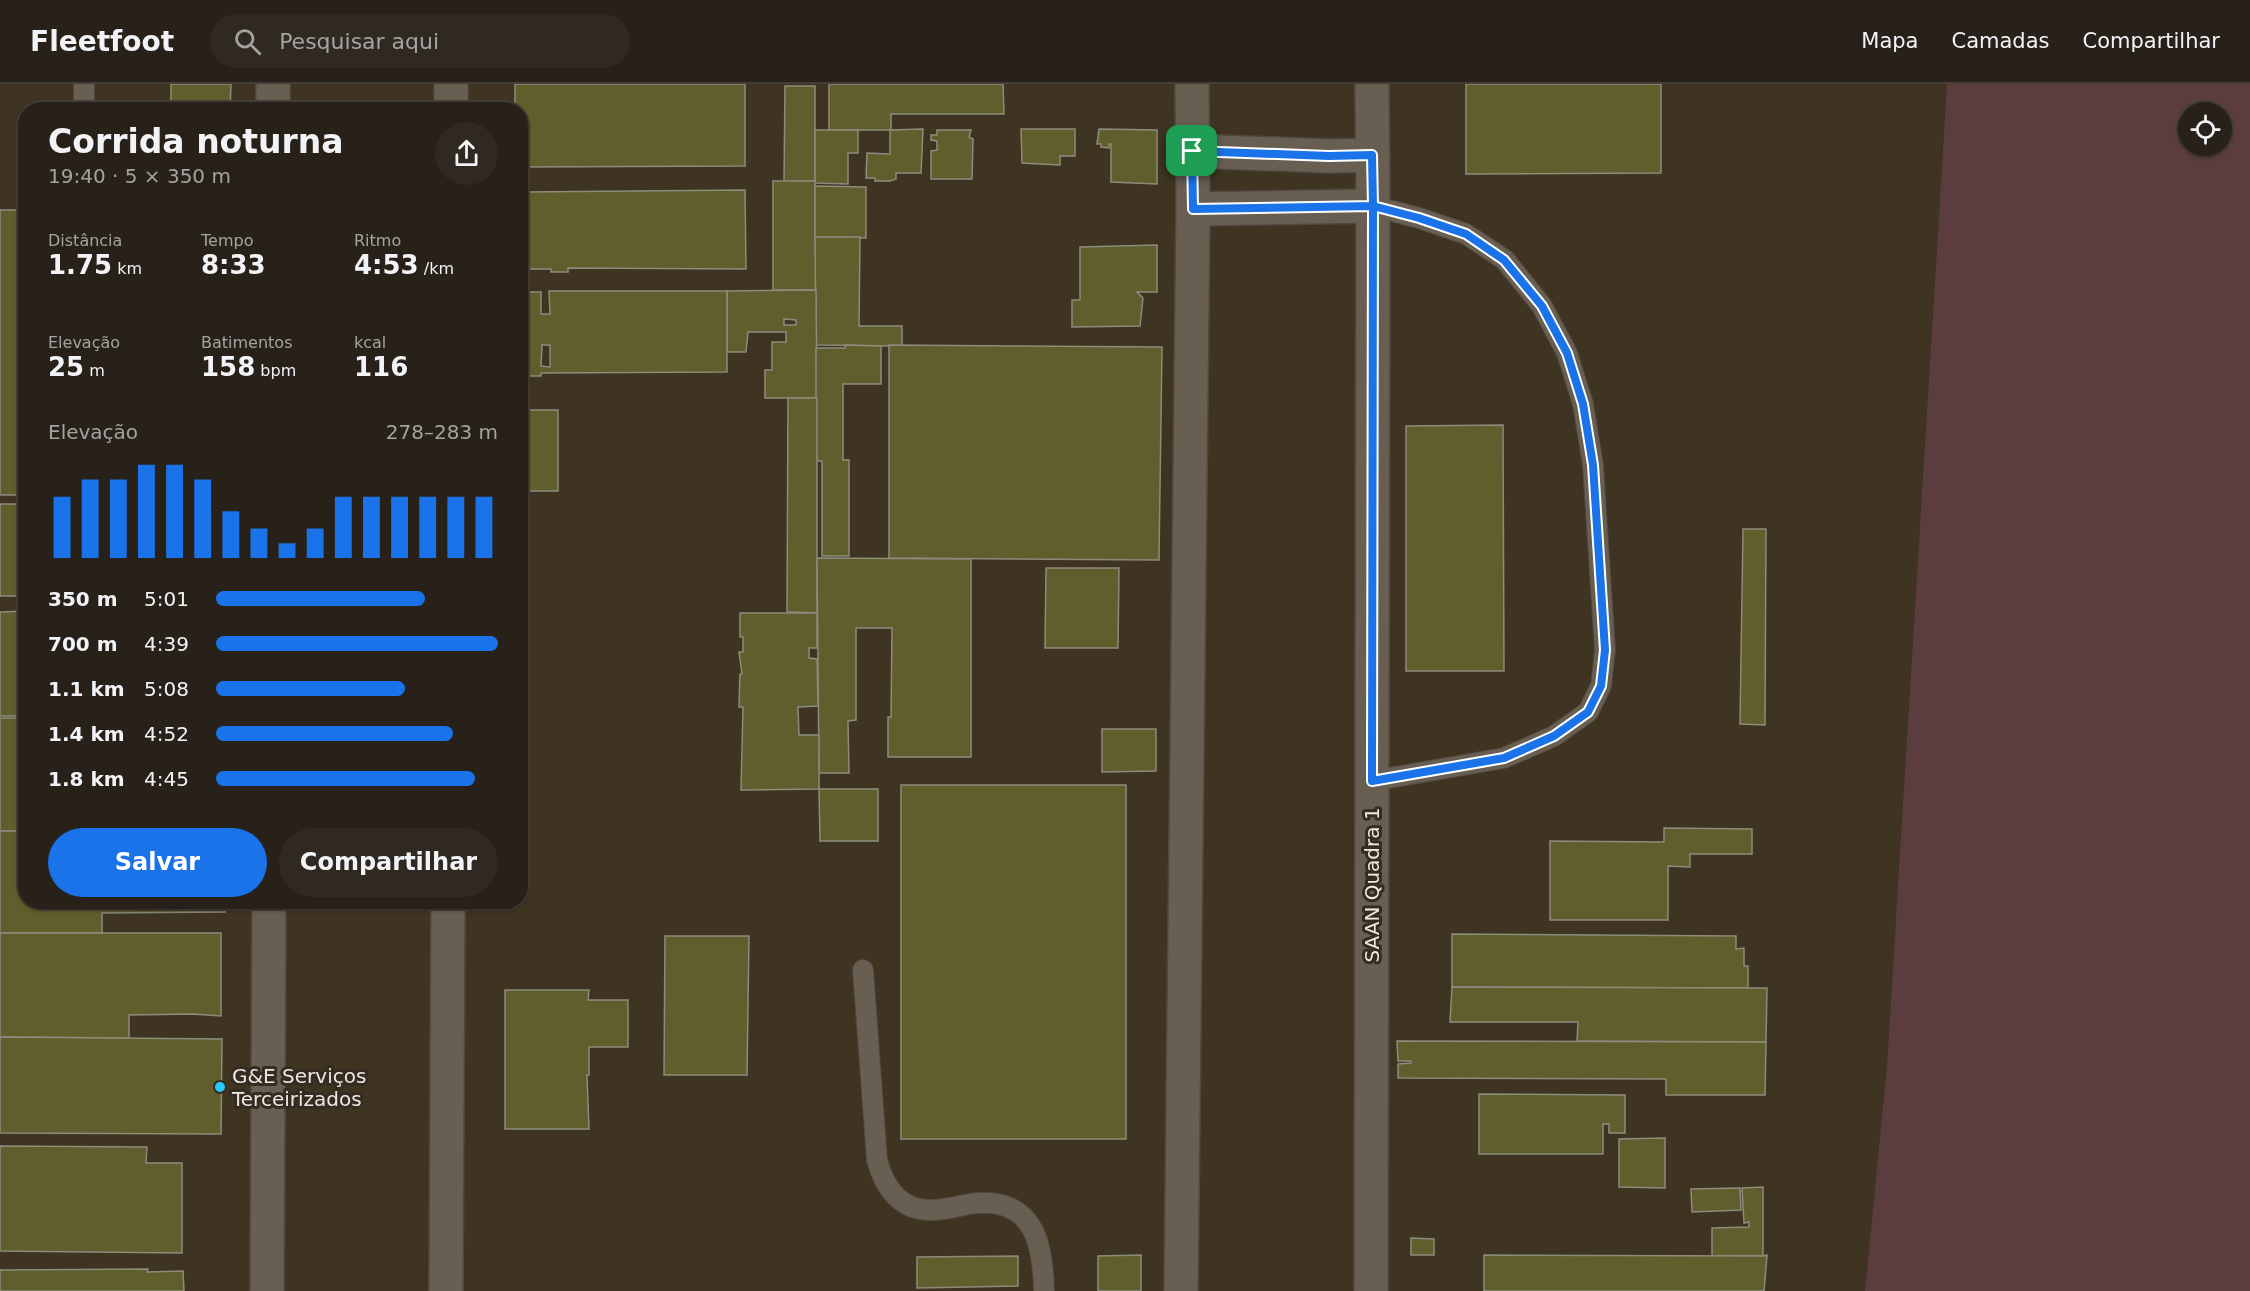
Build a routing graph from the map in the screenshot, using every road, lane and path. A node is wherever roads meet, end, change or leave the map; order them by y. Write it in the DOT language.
graph roads {
  1 [pos="273,84"];
  2 [pos="451,84"];
  3 [pos="1192,84"];
  4 [pos="1372,84"];
  5 [pos="273,102"];
  6 [pos="451,102"];
  7 [pos="1192,151"];
  8 [pos="1372,155"];
  9 [pos="1373,206"];
  10 [pos="1193,209"];
  11 [pos="1372,781"];
  12 [pos="269,909"];
  13 [pos="448,909"];
  14 [pos="863,970"];
  15 [pos="267,1291"];
  16 [pos="446,1291"];
  17 [pos="1044,1291"];
  18 [pos="1181,1291"];
  19 [pos="1371,1291"];
  1 -- 5 [label="street"];
  2 -- 6 [label="street"];
  3 -- 7 [label="street"];
  4 -- 8 [label="street, SAAN Quadra 1"];
  7 -- 8 [label="street"];
  7 -- 10 [label="street"];
  8 -- 9 [label="street, SAAN Quadra 1"];
  9 -- 10 [label="street"];
  9 -- 11 [label="street, SAAN Quadra 1"];
  9 -- 11 [label="lane"];
  10 -- 18 [label="street"];
  11 -- 19 [label="street, SAAN Quadra 1"];
  12 -- 15 [label="street"];
  13 -- 16 [label="street"];
  14 -- 17 [label="lane"];
}
